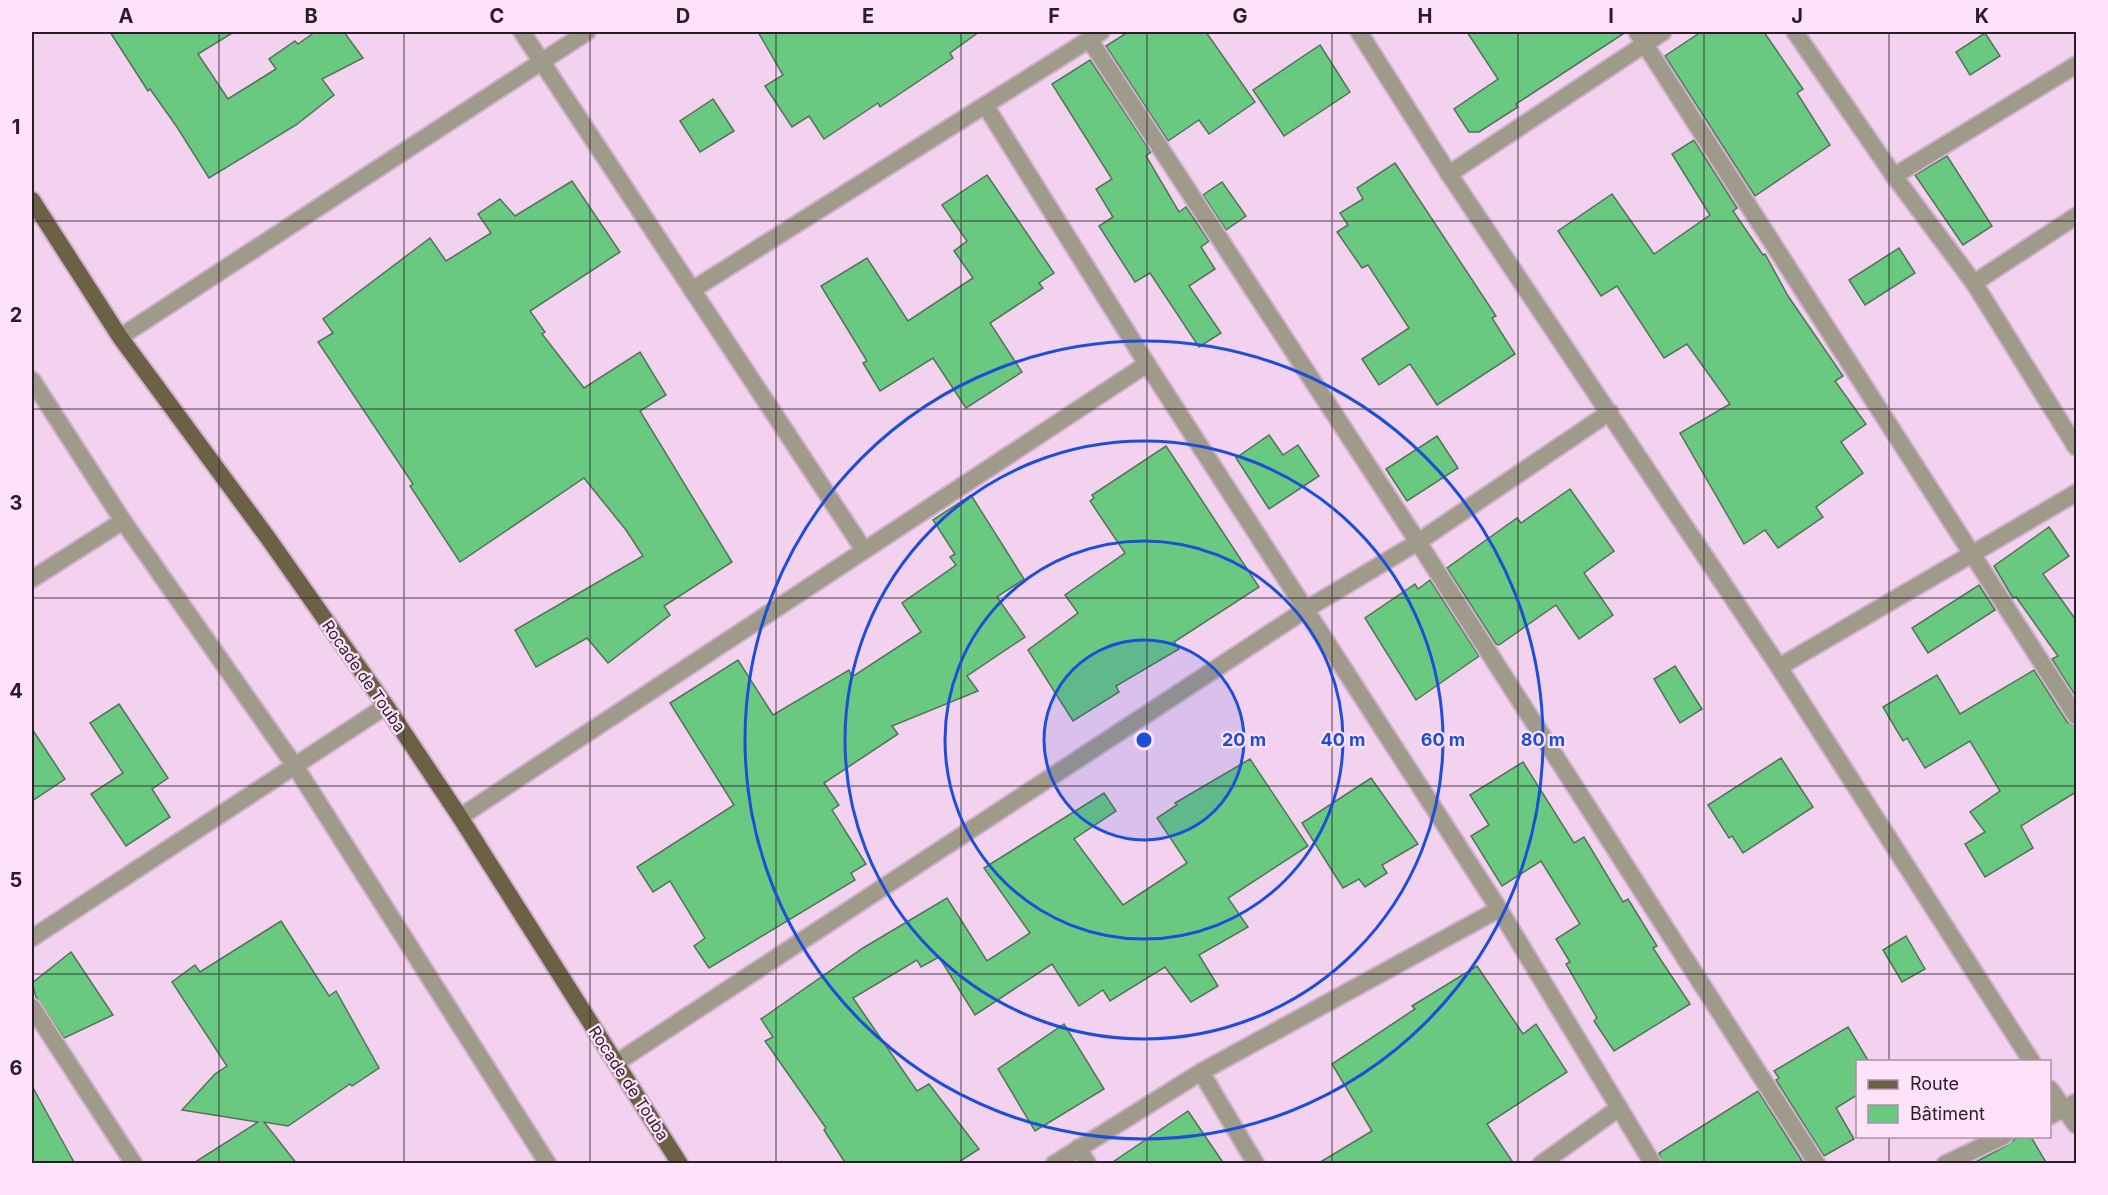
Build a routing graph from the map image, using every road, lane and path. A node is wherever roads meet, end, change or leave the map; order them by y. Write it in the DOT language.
graph roads {
  1 [pos="522,32"];
  2 [pos="587,32"];
  3 [pos="1359,32"];
  4 [pos="1663,32"];
  5 [pos="1795,32"];
  6 [pos="1095,35"];
  7 [pos="1641,37"];
  8 [pos="541,62"];
  9 [pos="2076,65"];
  10 [pos="985,105"];
  11 [pos="1449,174"];
  12 [pos="1894,176"];
  13 [pos="32,200"];
  14 [pos="2076,216"];
  15 [pos="1974,283"];
  16 [pos="692,290"];
  17 [pos="120,337"];
  18 [pos="1147,364"];
  19 [pos="32,380"];
  20 [pos="1610,412"];
  21 [pos="2076,447"];
  22 [pos="2076,493"];
  23 [pos="123,521"];
  24 [pos="1418,542"];
  25 [pos="864,550"];
  26 [pos="1971,552"];
  27 [pos="32,579"];
  28 [pos="1305,610"];
  29 [pos="1779,668"];
  30 [pos="386,706"];
  31 [pos="2076,716"];
  32 [pos="295,766"];
  33 [pos="460,817"];
  34 [pos="1499,909"];
  35 [pos="32,938"];
  36 [pos="32,1007"];
  37 [pos="2031,1060"];
  38 [pos="616,1063"];
  39 [pos="1201,1072"];
  40 [pos="2051,1092"];
  41 [pos="1619,1108"];
  42 [pos="2063,1109"];
  43 [pos="2076,1125"];
  44 [pos="2002,1138"];
  45 [pos="1078,1148"];
  46 [pos="134,1164"];
  47 [pos="548,1164"];
  48 [pos="680,1164"];
  49 [pos="1054,1164"];
  50 [pos="1088,1164"];
  51 [pos="1256,1164"];
  52 [pos="1540,1164"];
  53 [pos="1653,1164"];
  54 [pos="1817,1164"];
  55 [pos="1945,1164"];
  1 -- 8 [label="street"];
  2 -- 8 [label="street"];
  3 -- 11 [label="street"];
  4 -- 7 [label="street"];
  5 -- 12 [label="street"];
  6 -- 10 [label="street"];
  6 -- 24 [label="street"];
  7 -- 11 [label="street"];
  7 -- 26 [label="street"];
  8 -- 16 [label="street"];
  8 -- 17 [label="street"];
  9 -- 12 [label="street"];
  10 -- 16 [label="street"];
  10 -- 18 [label="street"];
  11 -- 20 [label="street"];
  12 -- 15 [label="street"];
  13 -- 17 [label="main road, Rocade de Touba"];
  14 -- 15 [label="street"];
  15 -- 21 [label="street"];
  16 -- 25 [label="street"];
  17 -- 30 [label="main road, Rocade de Touba"];
  18 -- 25 [label="street"];
  18 -- 28 [label="street"];
  19 -- 23 [label="street"];
  20 -- 24 [label="street"];
  20 -- 29 [label="street"];
  22 -- 26 [label="street"];
  23 -- 27 [label="street"];
  23 -- 32 [label="street"];
  24 -- 28 [label="street"];
  24 -- 54 [label="street"];
  25 -- 33 [label="street"];
  26 -- 29 [label="street"];
  26 -- 31 [label="street"];
  28 -- 34 [label="street"];
  28 -- 38 [label="street"];
  29 -- 37 [label="street"];
  30 -- 32 [label="street"];
  30 -- 33 [label="main road, Rocade de Touba"];
  32 -- 35 [label="street"];
  32 -- 47 [label="street"];
  33 -- 38 [label="main road, Rocade de Touba"];
  34 -- 39 [label="street"];
  34 -- 41 [label="street"];
  36 -- 46 [label="street"];
  38 -- 48 [label="main road, Rocade de Touba"];
  39 -- 45 [label="street"];
  39 -- 51 [label="street"];
  40 -- 42 [label="street"];
  41 -- 52 [label="street"];
  41 -- 53 [label="street"];
  42 -- 43 [label="street"];
  44 -- 55 [label="street"];
  45 -- 49 [label="street"];
  45 -- 50 [label="street"];
}
